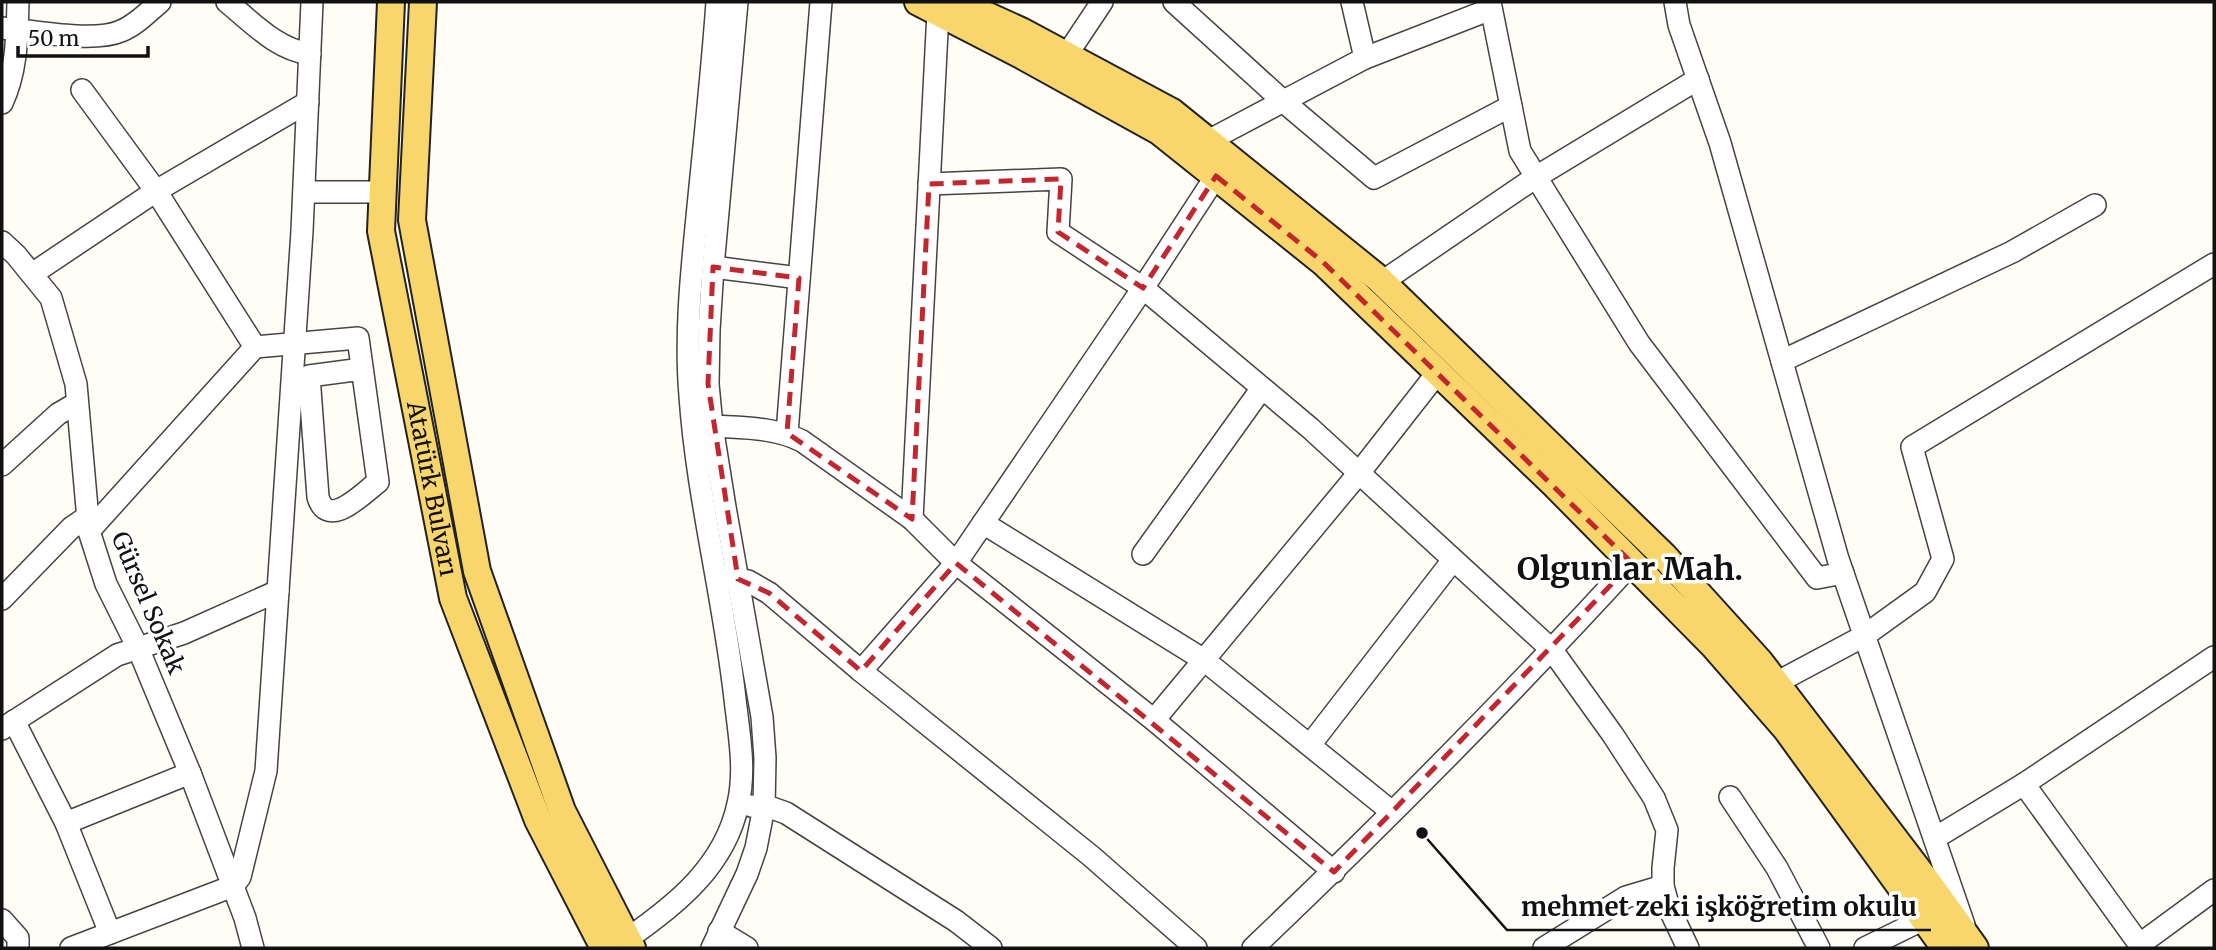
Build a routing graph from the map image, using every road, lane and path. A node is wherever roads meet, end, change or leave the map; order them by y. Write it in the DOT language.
graph roads {
  1 [pos="18,2"];
  2 [pos="160,2"];
  3 [pos="228,2"];
  4 [pos="312,2"];
  5 [pos="391,2"];
  6 [pos="423,2"];
  7 [pos="717,2"];
  8 [pos="737,2"];
  9 [pos="821,2"];
  10 [pos="1102,2"];
  11 [pos="1174,2"];
  12 [pos="1352,2"];
  13 [pos="1675,2"];
  14 [pos="937,5"];
  15 [pos="1490,5"];
  16 [pos="10,29"];
  17 [pos="310,54"];
  18 [pos="1066,55"];
  19 [pos="1365,58"];
  20 [pos="1698,79"];
  21 [pos="82,90"];
  22 [pos="308,102"];
  23 [pos="1284,102"];
  24 [pos="2,103"];
  25 [pos="1511,106"];
  26 [pos="1208,141"];
  27 [pos="1216,176"];
  28 [pos="1536,177"];
  29 [pos="929,184"];
  30 [pos="156,191"];
  31 [pos="304,192"];
  32 [pos="382,192"];
  33 [pos="2095,205"];
  34 [pos="6,255"];
  35 [pos="2214,264"];
  36 [pos="713,267"];
  37 [pos="32,274"];
  38 [pos="799,278"];
  39 [pos="1382,282"];
  40 [pos="1143,288"];
  41 [pos="295,342"];
  42 [pos="255,346"];
  43 [pos="1782,361"];
  44 [pos="362,369"];
  45 [pos="1438,372"];
  46 [pos="1262,388"];
  47 [pos="77,403"];
  48 [pos="712,426"];
  49 [pos="787,433"];
  50 [pos="2,465"];
  51 [pos="1359,473"];
  52 [pos="912,519"];
  53 [pos="983,523"];
  54 [pos="88,524"];
  55 [pos="1143,554"];
  56 [pos="1453,560"];
  57 [pos="956,563"];
  58 [pos="1632,563"];
  59 [pos="1843,573"];
  60 [pos="727,577"];
  61 [pos="278,591"];
  62 [pos="2,599"];
  63 [pos="1864,636"];
  64 [pos="138,648"];
  65 [pos="1552,650"];
  66 [pos="2214,657"];
  67 [pos="1204,660"];
  68 [pos="861,671"];
  69 [pos="1776,683"];
  70 [pos="1154,720"];
  71 [pos="8,725"];
  72 [pos="1310,745"];
  73 [pos="190,773"];
  74 [pos="2024,784"];
  75 [pos="1730,797"];
  76 [pos="738,805"];
  77 [pos="764,807"];
  78 [pos="1392,812"];
  79 [pos="66,824"];
  80 [pos="1935,838"];
  81 [pos="1334,872"];
  82 [pos="233,886"];
  83 [pos="1663,886"];
  84 [pos="2214,890"];
  85 [pos="1924,919"];
  86 [pos="2,920"];
  87 [pos="110,933"];
  88 [pos="715,940"];
  89 [pos="621,945"];
  90 [pos="1963,946"];
  91 [pos="2140,947"];
  92 [pos="18,948"];
  93 [pos="71,948"];
  94 [pos="253,948"];
  95 [pos="704,948"];
  96 [pos="747,948"];
  97 [pos="991,948"];
  98 [pos="1196,948"];
  99 [pos="1253,948"];
  100 [pos="1544,948"];
  101 [pos="1688,948"];
  102 [pos="1819,948"];
  103 [pos="1865,948"];
  1 -- 16 [label="street"];
  2 -- 16 [label="street"];
  3 -- 17 [label="street"];
  4 -- 17 [label="street"];
  5 -- 32 [label="main road, Atatürk Bulvarı"];
  6 -- 89 [label="main road, Atatürk Bulvarı"];
  7 -- 60 [label="street"];
  8 -- 36 [label="street"];
  9 -- 38 [label="street"];
  10 -- 18 [label="street"];
  11 -- 23 [label="street"];
  12 -- 19 [label="street"];
  13 -- 20 [label="street"];
  14 -- 18 [label="main road"];
  14 -- 27 [label="main road"];
  14 -- 29 [label="street"];
  15 -- 19 [label="street"];
  15 -- 25 [label="street"];
  16 -- 24 [label="street"];
  17 -- 22 [label="street"];
  18 -- 26 [label="main road"];
  19 -- 23 [label="street"];
  20 -- 28 [label="street"];
  20 -- 43 [label="street"];
  21 -- 30 [label="street"];
  22 -- 30 [label="street"];
  22 -- 31 [label="street"];
  23 -- 25 [label="street"];
  23 -- 26 [label="street"];
  25 -- 28 [label="street"];
  26 -- 39 [label="main road"];
  27 -- 40 [label="street"];
  27 -- 45 [label="main road"];
  28 -- 39 [label="street"];
  28 -- 59 [label="street"];
  29 -- 40 [label="street"];
  29 -- 52 [label="street"];
  30 -- 37 [label="street"];
  30 -- 42 [label="street"];
  31 -- 32 [label="street"];
  31 -- 41 [label="street"];
  32 -- 89 [label="main road, Atatürk Bulvarı"];
  33 -- 43 [label="street"];
  34 -- 37 [label="street, Gürsel Sokak"];
  35 -- 63 [label="street"];
  36 -- 38 [label="street"];
  36 -- 48 [label="street"];
  37 -- 47 [label="street, Gürsel Sokak"];
  38 -- 49 [label="street"];
  39 -- 69 [label="main road"];
  40 -- 46 [label="street"];
  40 -- 53 [label="street"];
  41 -- 42 [label="street"];
  41 -- 44 [label="street"];
  41 -- 61 [label="street"];
  42 -- 54 [label="street"];
  43 -- 59 [label="street"];
  44 -- 44 [label="street"];
  45 -- 51 [label="street"];
  45 -- 58 [label="main road"];
  46 -- 51 [label="street"];
  46 -- 55 [label="street"];
  47 -- 50 [label="street"];
  47 -- 54 [label="street, Gürsel Sokak"];
  48 -- 49 [label="street"];
  48 -- 60 [label="street"];
  49 -- 52 [label="street"];
  51 -- 56 [label="street"];
  51 -- 67 [label="street"];
  52 -- 57 [label="street"];
  53 -- 57 [label="street"];
  53 -- 67 [label="street"];
  54 -- 62 [label="street"];
  54 -- 64 [label="street, Gürsel Sokak"];
  56 -- 65 [label="street"];
  56 -- 72 [label="street"];
  57 -- 68 [label="street"];
  57 -- 70 [label="street"];
  58 -- 65 [label="street"];
  58 -- 85 [label="main road"];
  59 -- 63 [label="street"];
  60 -- 68 [label="street"];
  60 -- 76 [label="street"];
  60 -- 77 [label="street"];
  61 -- 64 [label="street"];
  61 -- 82 [label="street"];
  63 -- 69 [label="street"];
  63 -- 80 [label="street"];
  64 -- 71 [label="street"];
  64 -- 73 [label="street, Gürsel Sokak"];
  65 -- 78 [label="street"];
  65 -- 83 [label="street"];
  66 -- 74 [label="street"];
  67 -- 70 [label="street"];
  67 -- 72 [label="street"];
  68 -- 98 [label="street"];
  69 -- 90 [label="main road"];
  70 -- 81 [label="street"];
  71 -- 79 [label="street"];
  72 -- 78 [label="street"];
  73 -- 79 [label="street"];
  73 -- 82 [label="street, Gürsel Sokak"];
  74 -- 80 [label="street"];
  74 -- 91 [label="street"];
  75 -- 102 [label="street"];
  76 -- 77 [label="street"];
  76 -- 89 [label="street"];
  77 -- 88 [label="street"];
  77 -- 97 [label="street"];
  78 -- 81 [label="street"];
  79 -- 87 [label="street"];
  80 -- 90 [label="street"];
  81 -- 99 [label="street"];
  82 -- 87 [label="street"];
  82 -- 94 [label="street, Gürsel Sokak"];
  83 -- 100 [label="street"];
  83 -- 101 [label="street"];
  84 -- 91 [label="street"];
  85 -- 90 [label="main road"];
  85 -- 103 [label="street"];
  86 -- 92 [label="street"];
  87 -- 93 [label="street"];
  88 -- 95 [label="street"];
  88 -- 96 [label="street"];
}
